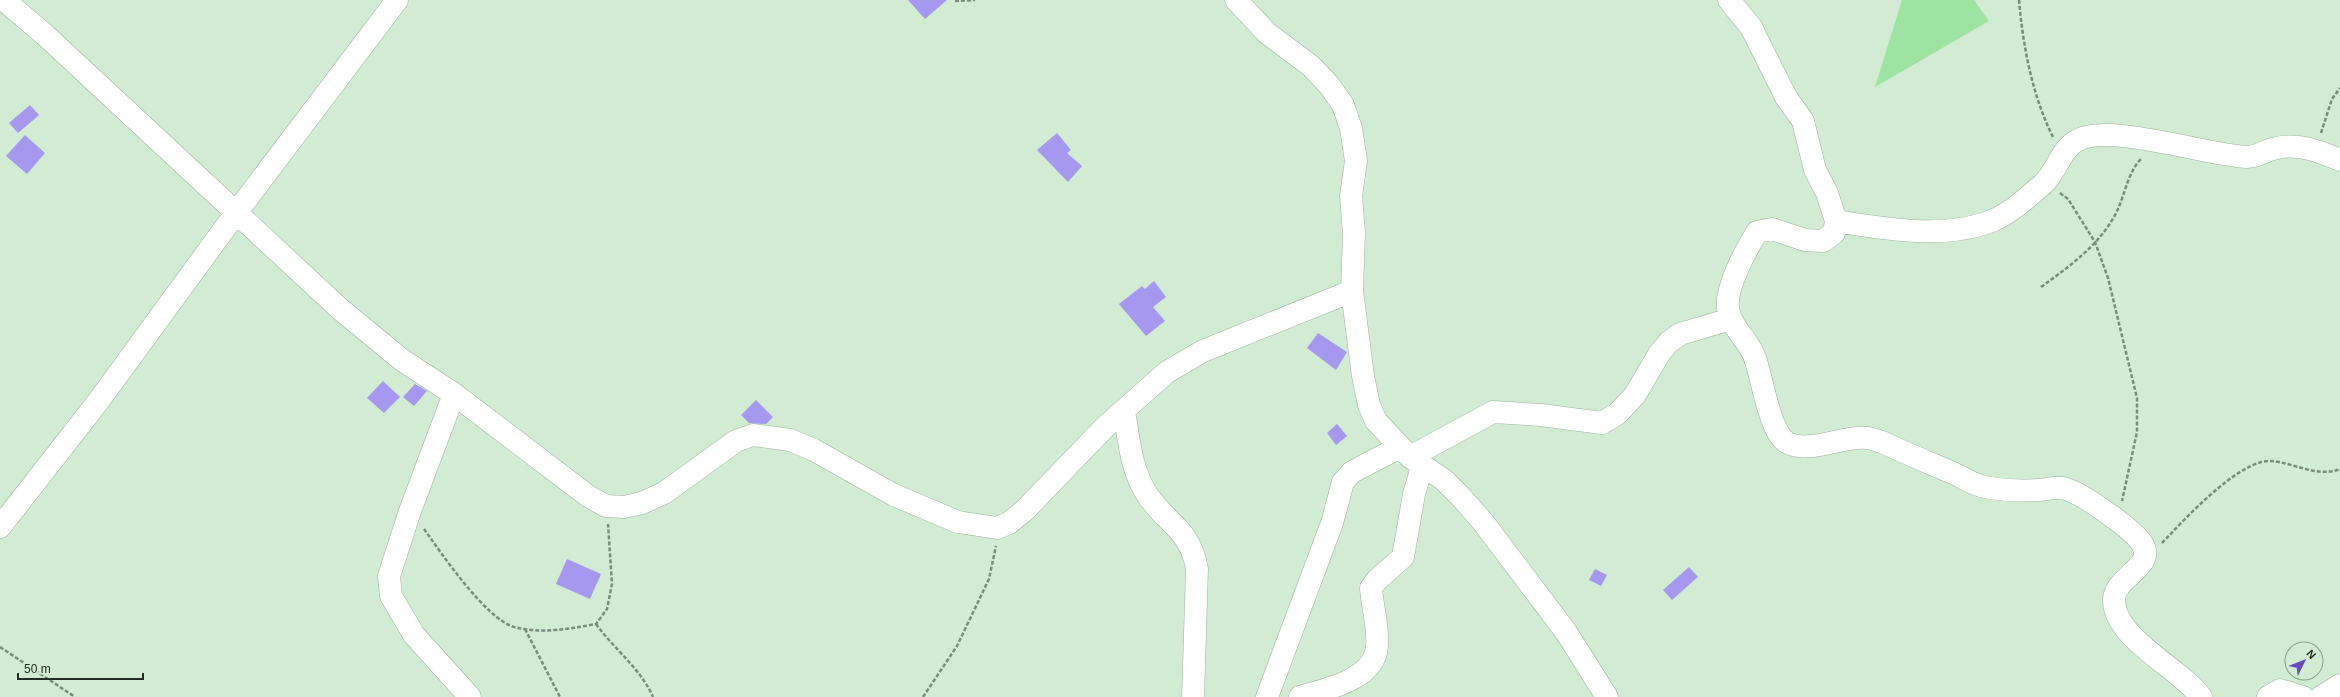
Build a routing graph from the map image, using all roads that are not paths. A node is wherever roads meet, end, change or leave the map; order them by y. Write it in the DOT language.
graph roads {
  1 [pos="4,0"];
  2 [pos="396,0"];
  3 [pos="1236,0"];
  4 [pos="1729,0"];
  5 [pos="2340,160"];
  6 [pos="236,214"];
  7 [pos="1836,221"];
  8 [pos="1352,291"];
  9 [pos="1731,319"];
  10 [pos="454,394"];
  11 [pos="1124,411"];
  12 [pos="1411,457"];
  13 [pos="0,527"];
  14 [pos="2340,685"];
  15 [pos="470,697"];
  16 [pos="1193,697"];
  17 [pos="1267,697"];
  18 [pos="1300,697"];
  19 [pos="1607,697"];
  20 [pos="2202,697"];
  21 [pos="2268,697"];
  22 [pos="2303,697"];
  23 [pos="2321,697"];
  1 -- 6 [label="street"];
  2 -- 6 [label="street"];
  3 -- 8 [label="street"];
  4 -- 7 [label="street"];
  5 -- 7 [label="street"];
  6 -- 10 [label="street"];
  6 -- 13 [label="street"];
  7 -- 9 [label="street"];
  8 -- 11 [label="street"];
  8 -- 12 [label="street"];
  9 -- 12 [label="street"];
  9 -- 20 [label="street"];
  10 -- 11 [label="street"];
  10 -- 15 [label="street"];
  11 -- 16 [label="street"];
  12 -- 17 [label="street"];
  12 -- 18 [label="street"];
  12 -- 19 [label="street"];
  14 -- 23 [label="street"];
  21 -- 22 [label="street"];
}
